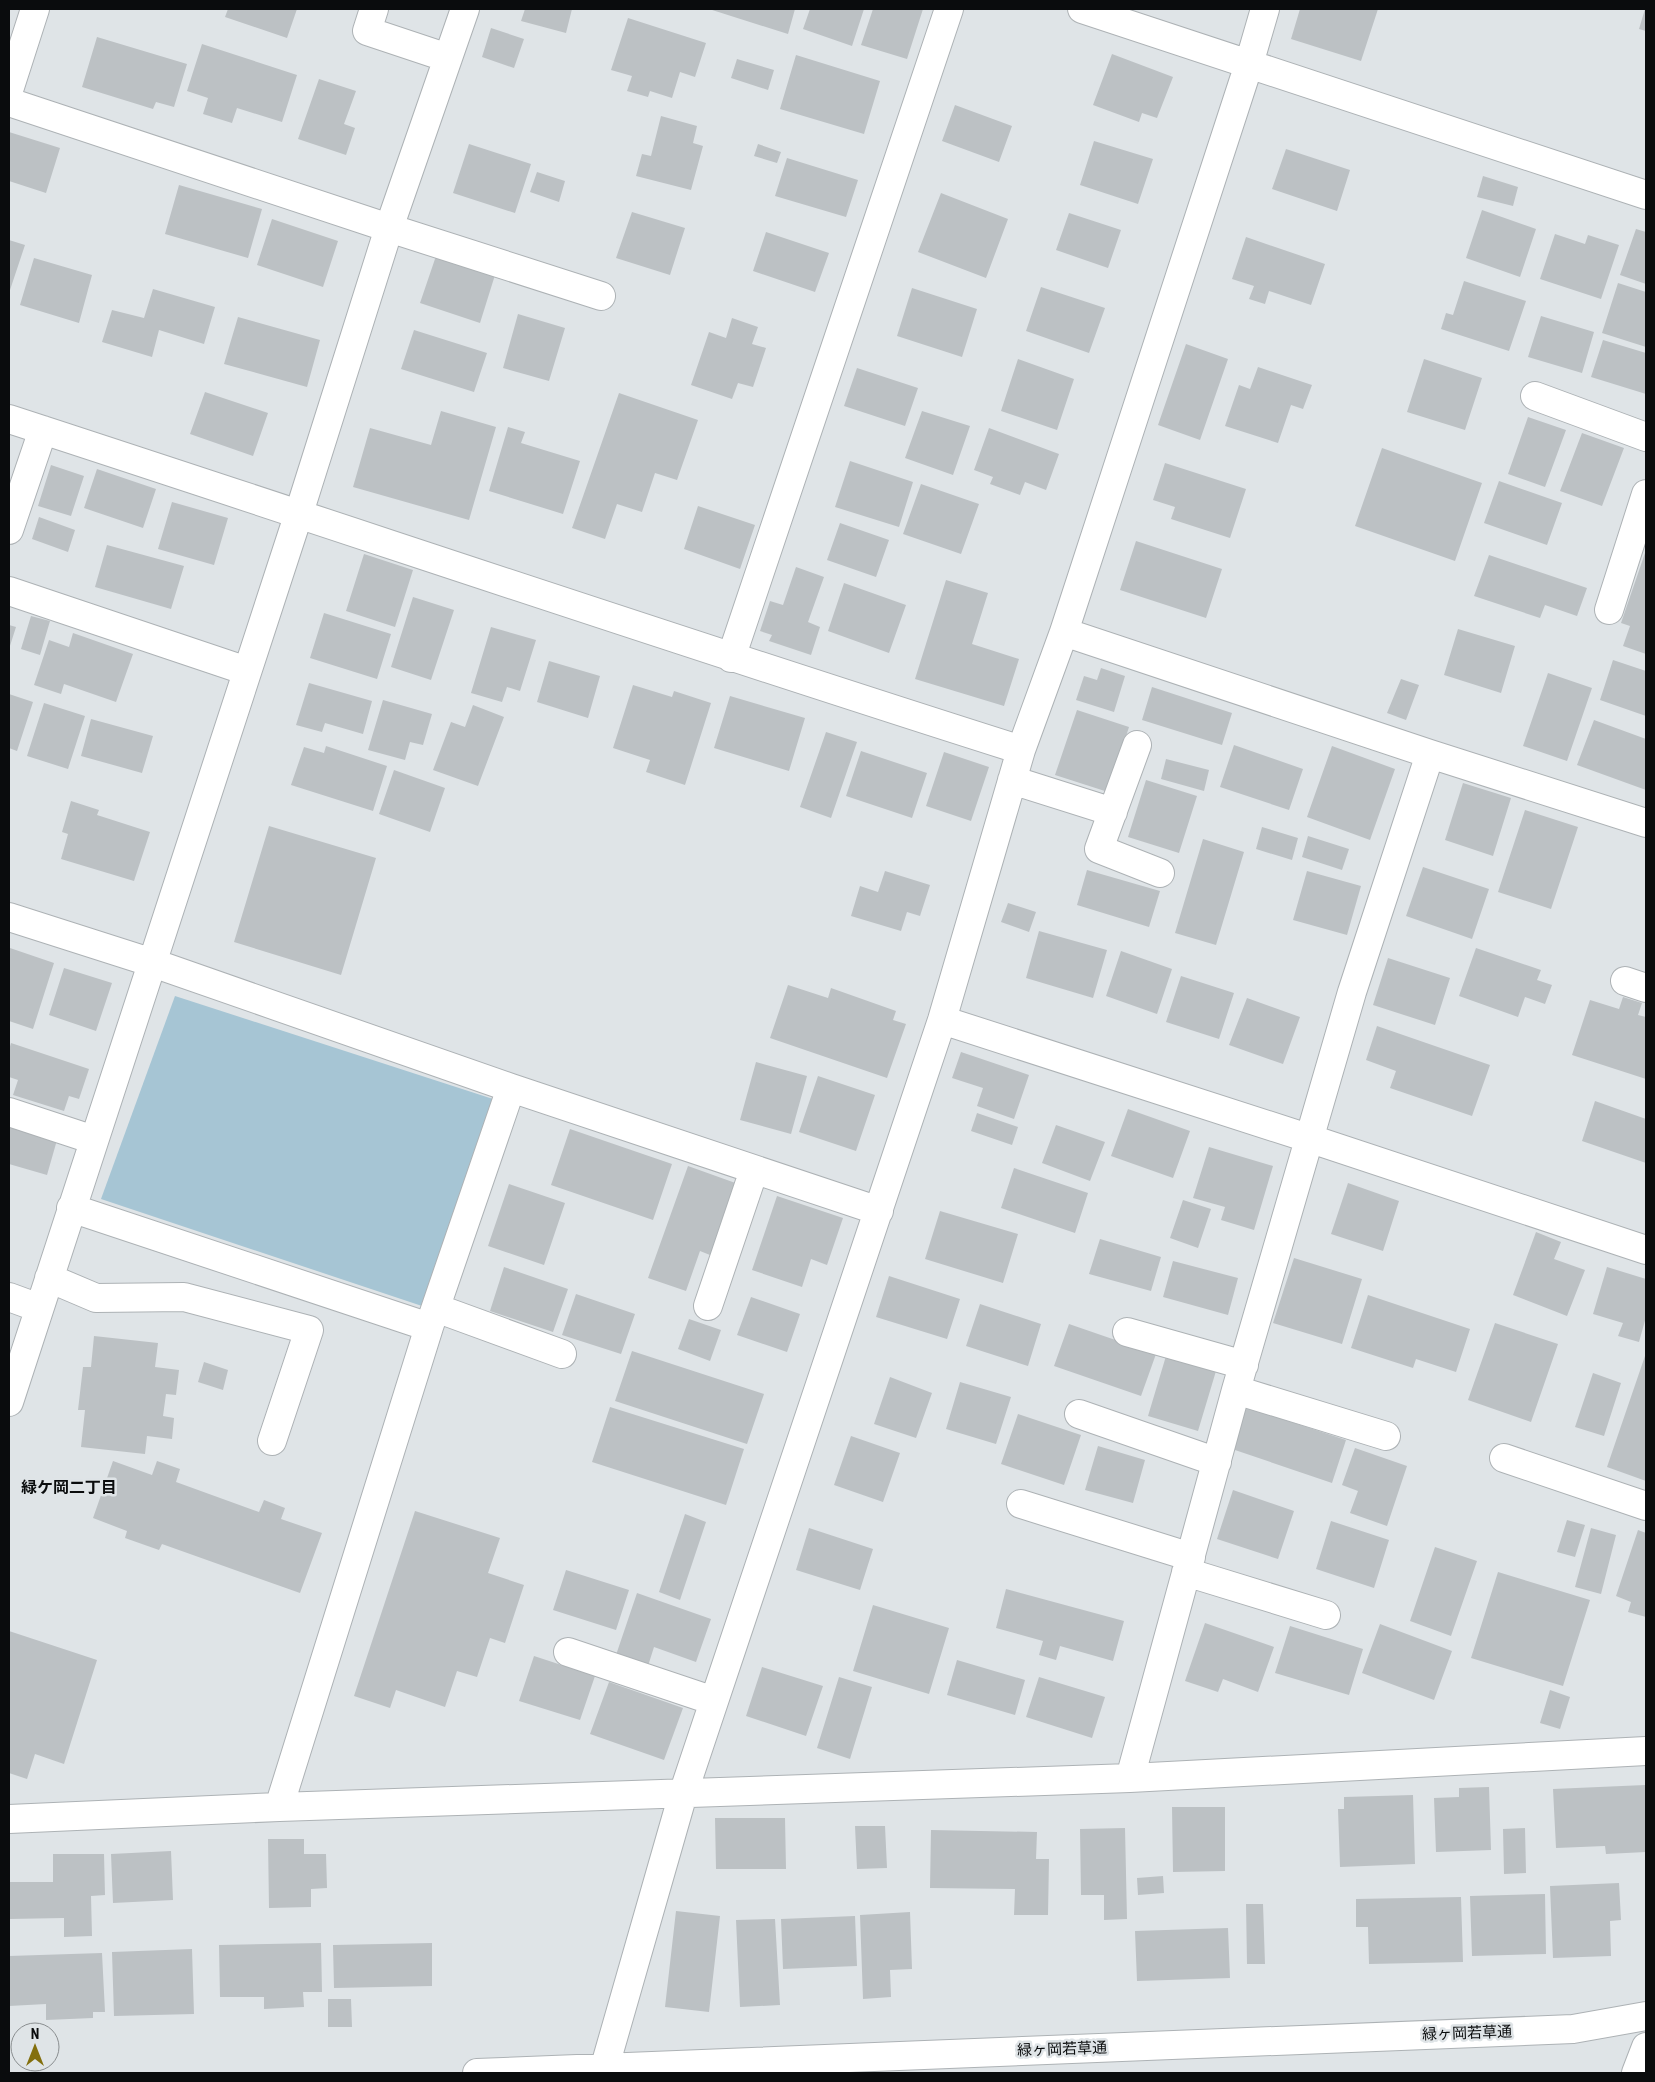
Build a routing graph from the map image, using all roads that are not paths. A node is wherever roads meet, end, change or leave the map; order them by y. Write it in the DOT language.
graph roads {
  1 [pos="35,9"];
  2 [pos="374,9"];
  3 [pos="465,9"];
  4 [pos="949,9"];
  5 [pos="1082,9"];
  6 [pos="1265,9"];
  7 [pos="448,58"];
  8 [pos="1249,64"];
  9 [pos="9,90"];
  10 [pos="9,102"];
  11 [pos="1646,195"];
  12 [pos="389,228"];
  13 [pos="602,296"];
  14 [pos="1535,396"];
  15 [pos="9,419"];
  16 [pos="43,430"];
  17 [pos="1646,437"];
  18 [pos="1646,494"];
  19 [pos="300,513"];
  20 [pos="9,530"];
  21 [pos="9,591"];
  22 [pos="1609,610"];
  23 [pos="1064,632"];
  24 [pos="731,658"];
  25 [pos="247,671"];
  26 [pos="1137,745"];
  27 [pos="1021,750"];
  28 [pos="1430,754"];
  29 [pos="1012,780"];
  30 [pos="1113,812"];
  31 [pos="1646,823"];
  32 [pos="1160,872"];
  33 [pos="9,917"];
  34 [pos="153,963"];
  35 [pos="942,1020"];
  36 [pos="511,1088"];
  37 [pos="9,1112"];
  38 [pos="1311,1139"];
  39 [pos="94,1140"];
  40 [pos="754,1170"];
  41 [pos="71,1208"];
  42 [pos="879,1212"];
  43 [pos="1646,1250"];
  44 [pos="49,1278"];
  45 [pos="9,1297"];
  46 [pos="708,1306"];
  47 [pos="39,1308"];
  48 [pos="433,1318"];
  49 [pos="1127,1332"];
  50 [pos="562,1354"];
  51 [pos="1240,1378"];
  52 [pos="9,1402"];
  53 [pos="1080,1414"];
  54 [pos="1386,1436"];
  55 [pos="272,1441"];
  56 [pos="1504,1458"];
  57 [pos="1217,1462"];
  58 [pos="1021,1504"];
  59 [pos="1646,1506"];
  60 [pos="1188,1564"];
  61 [pos="1326,1615"];
  62 [pos="568,1652"];
  63 [pos="714,1701"];
  64 [pos="1646,1751"];
  65 [pos="1130,1778"];
  66 [pos="683,1794"];
  67 [pos="279,1807"];
  68 [pos="9,1819"];
  69 [pos="1646,2016"];
  70 [pos="1646,2047"];
  71 [pos="604,2070"];
  72 [pos="477,2073"];
  73 [pos="1636,2073"];
  1 -- 9 [label="street"];
  2 -- 7 [label="street"];
  3 -- 7 [label="street"];
  4 -- 24 [label="street"];
  5 -- 8 [label="street"];
  6 -- 8 [label="street"];
  7 -- 12 [label="street"];
  8 -- 11 [label="street"];
  8 -- 23 [label="street"];
  10 -- 12 [label="street"];
  12 -- 13 [label="street"];
  12 -- 19 [label="street"];
  14 -- 17 [label="street"];
  15 -- 16 [label="street"];
  16 -- 19 [label="street"];
  16 -- 20 [label="street"];
  18 -- 22 [label="street"];
  19 -- 24 [label="street"];
  19 -- 25 [label="street"];
  21 -- 25 [label="street"];
  23 -- 27 [label="street"];
  23 -- 28 [label="street"];
  24 -- 27 [label="street"];
  25 -- 34 [label="street"];
  26 -- 30 [label="street"];
  27 -- 29 [label="street"];
  28 -- 31 [label="street"];
  28 -- 38 [label="street"];
  29 -- 30 [label="street"];
  29 -- 35 [label="street"];
  30 -- 32 [label="street"];
  33 -- 34 [label="street"];
  34 -- 36 [label="street"];
  34 -- 39 [label="street"];
  35 -- 38 [label="street"];
  35 -- 42 [label="street"];
  36 -- 40 [label="street"];
  36 -- 48 [label="street"];
  37 -- 39 [label="street"];
  38 -- 43 [label="street"];
  38 -- 51 [label="street"];
  39 -- 41 [label="street"];
  40 -- 42 [label="street"];
  40 -- 46 [label="street"];
  41 -- 44 [label="street"];
  41 -- 48 [label="street"];
  42 -- 63 [label="street"];
  44 -- 47 [label="street"];
  44 -- 55 [label="street"];
  45 -- 47 [label="street"];
  47 -- 52 [label="street"];
  48 -- 50 [label="street"];
  48 -- 67 [label="street"];
  49 -- 51 [label="street"];
  51 -- 54 [label="street"];
  51 -- 57 [label="street"];
  53 -- 57 [label="street"];
  56 -- 59 [label="street"];
  57 -- 60 [label="street"];
  58 -- 60 [label="street"];
  60 -- 61 [label="street"];
  60 -- 65 [label="street"];
  62 -- 63 [label="street"];
  63 -- 66 [label="street"];
  64 -- 65 [label="street"];
  65 -- 66 [label="street"];
  66 -- 67 [label="street"];
  66 -- 71 [label="street"];
  67 -- 68 [label="street"];
  69 -- 71 [label="street, 緑ヶ岡若草通"];
  70 -- 73 [label="street"];
  71 -- 72 [label="street, 緑ヶ岡若草通"];
}
